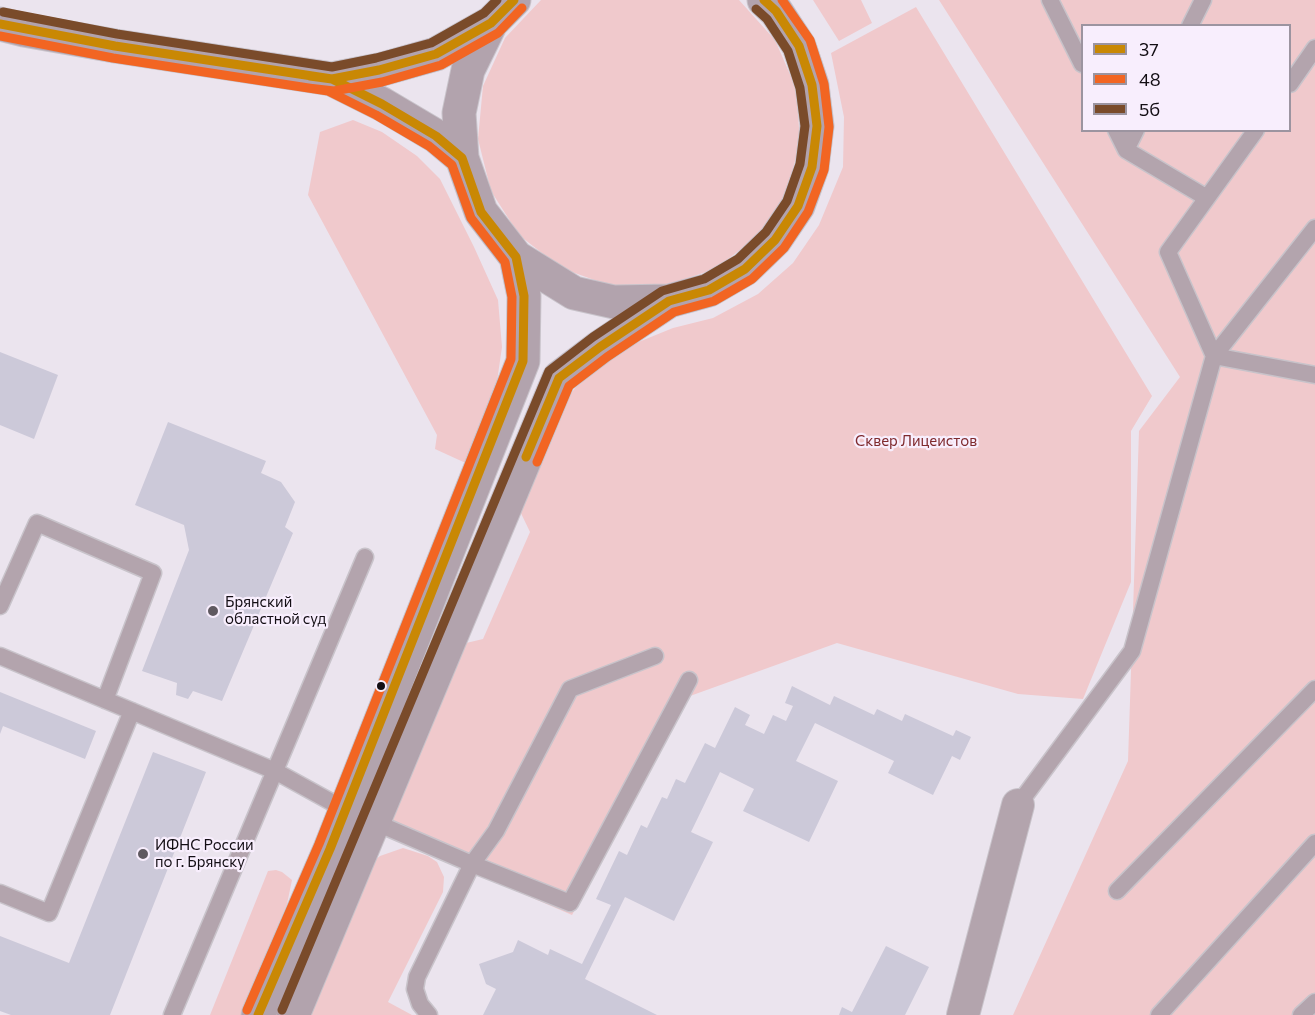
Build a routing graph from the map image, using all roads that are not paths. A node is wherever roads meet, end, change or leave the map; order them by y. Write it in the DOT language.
graph roads {
  1 [pos="514,0"];
  2 [pos="764,0"];
  3 [pos="1050,0"];
  4 [pos="1203,0"];
  5 [pos="491,23"];
  6 [pos="0,24"];
  7 [pos="1191,24"];
  8 [pos="1315,48"];
  9 [pos="1081,60"];
  10 [pos="332,79"];
  11 [pos="1291,83"];
  12 [pos="1117,132"];
  13 [pos="1135,132"];
  14 [pos="1255,132"];
  15 [pos="1126,150"];
  16 [pos="462,158"];
  17 [pos="1207,198"];
  18 [pos="1315,228"];
  19 [pos="516,256"];
  20 [pos="669,301"];
  21 [pos="1214,356"];
  22 [pos="1315,375"];
  23 [pos="365,557"];
  24 [pos="0,606"];
  25 [pos="0,656"];
  26 [pos="655,656"];
  27 [pos="689,680"];
  28 [pos="1315,689"];
  29 [pos="105,700"];
  30 [pos="132,711"];
  31 [pos="275,771"];
  32 [pos="1018,804"];
  33 [pos="344,809"];
  34 [pos="374,822"];
  35 [pos="1315,843"];
  36 [pos="472,864"];
  37 [pos="1117,891"];
  38 [pos="0,892"];
  39 [pos="1315,1002"];
  40 [pos="172,1015"];
  41 [pos="258,1015"];
  42 [pos="293,1015"];
  43 [pos="429,1015"];
  44 [pos="963,1015"];
  45 [pos="1159,1015"];
  46 [pos="1301,1015"];
  1 -- 5 [label="main road"];
  2 -- 20 [label="main road"];
  3 -- 9 [label="lane"];
  4 -- 7 [label="lane"];
  5 -- 10 [label="main road"];
  5 -- 16 [label="main road"];
  6 -- 10 [label="main road"];
  8 -- 11 [label="lane"];
  10 -- 16 [label="main road"];
  12 -- 15 [label="lane"];
  13 -- 15 [label="lane"];
  14 -- 17 [label="lane"];
  15 -- 17 [label="lane"];
  16 -- 19 [label="main road"];
  17 -- 21 [label="lane"];
  18 -- 21 [label="lane"];
  19 -- 20 [label="main road"];
  19 -- 33 [label="main road"];
  20 -- 34 [label="main road"];
  21 -- 22 [label="lane"];
  21 -- 32 [label="lane"];
  23 -- 31 [label="lane"];
  24 -- 29 [label="lane"];
  25 -- 29 [label="lane"];
  26 -- 36 [label="lane"];
  27 -- 36 [label="lane"];
  28 -- 37 [label="lane"];
  29 -- 30 [label="lane"];
  30 -- 31 [label="lane"];
  30 -- 38 [label="lane"];
  31 -- 33 [label="lane"];
  31 -- 40 [label="lane"];
  32 -- 44 [label="street"];
  33 -- 34 [label="lane"];
  33 -- 41 [label="main road"];
  34 -- 36 [label="lane"];
  34 -- 42 [label="main road"];
  35 -- 45 [label="lane"];
  36 -- 43 [label="lane"];
  39 -- 46 [label="lane"];
}
